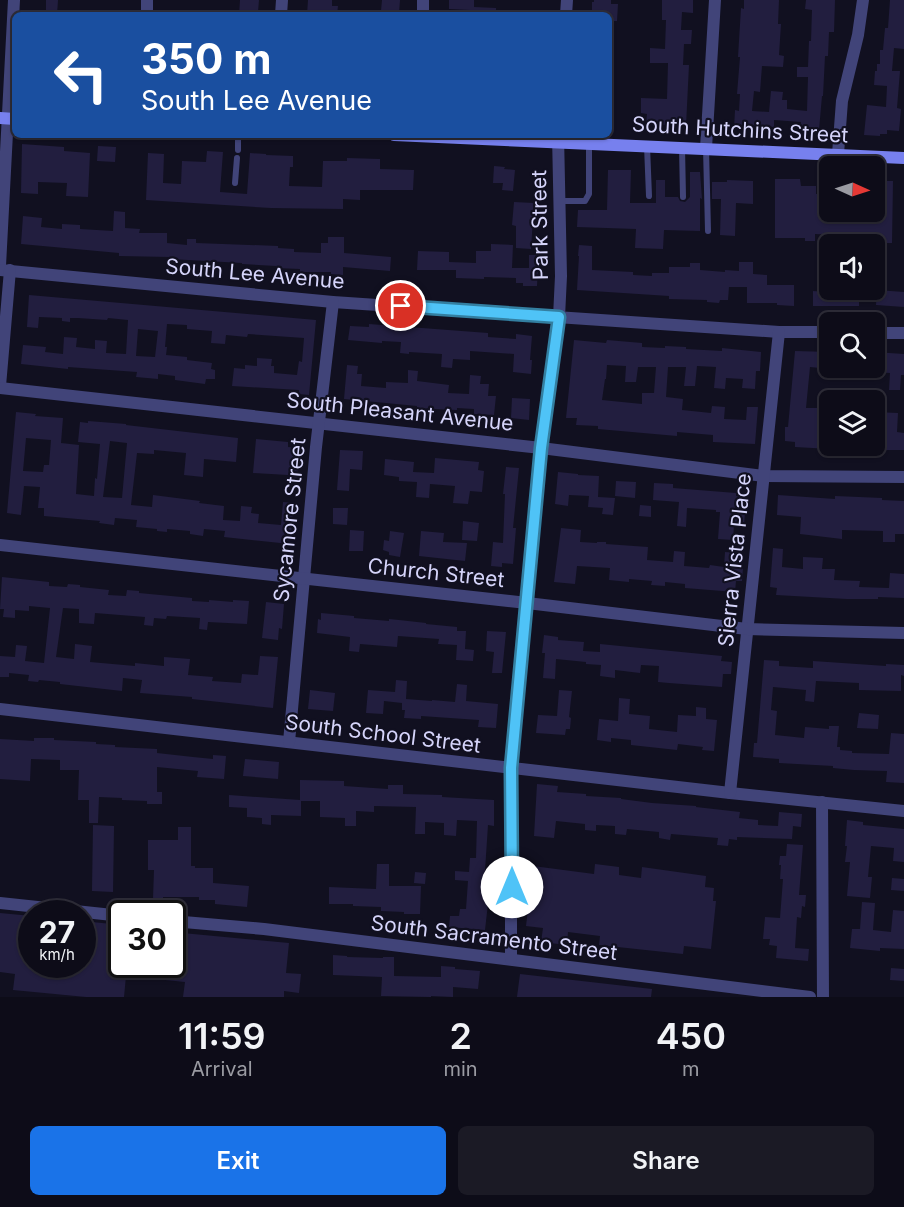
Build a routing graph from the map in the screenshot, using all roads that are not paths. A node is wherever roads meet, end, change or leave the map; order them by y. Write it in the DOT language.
graph roads {
  1 [pos="715,0"];
  2 [pos="863,0"];
  3 [pos="12,34"];
  4 [pos="7,118"];
  5 [pos="238,138"];
  6 [pos="558,138"];
  7 [pos="589,143"];
  8 [pos="647,145"];
  9 [pos="682,147"];
  10 [pos="706,148"];
  11 [pos="237,150"];
  12 [pos="838,154"];
  13 [pos="237,158"];
  14 [pos="904,158"];
  15 [pos="235,183"];
  16 [pos="649,196"];
  17 [pos="683,197"];
  18 [pos="559,201"];
  19 [pos="708,231"];
  20 [pos="3,269"];
  21 [pos="333,302"];
  22 [pos="559,317"];
  23 [pos="779,332"];
  24 [pos="819,332"];
  25 [pos="885,333"];
  26 [pos="904,333"];
  27 [pos="0,387"];
  28 [pos="319,422"];
  29 [pos="541,448"];
  30 [pos="764,476"];
  31 [pos="904,477"];
  32 [pos="0,545"];
  33 [pos="304,579"];
  34 [pos="527,603"];
  35 [pos="747,629"];
  36 [pos="904,633"];
  37 [pos="0,709"];
  38 [pos="289,742"];
  39 [pos="511,768"];
  40 [pos="730,793"];
  41 [pos="822,802"];
  42 [pos="904,811"];
  43 [pos="0,903"];
  44 [pos="108,915"];
  45 [pos="186,922"];
  46 [pos="511,959"];
  47 [pos="810,997"];
  48 [pos="823,997"];
  1 -- 10 [label="street"];
  2 -- 12 [label="street"];
  3 -- 4 [label="street"];
  4 -- 20 [label="street"];
  5 -- 11 [label="lane"];
  6 -- 7 [label="main road, South Hutchins Street"];
  6 -- 18 [label="street, Park Street"];
  7 -- 8 [label="main road, South Hutchins Street"];
  7 -- 18 [label="lane"];
  8 -- 9 [label="main road, South Hutchins Street"];
  8 -- 16 [label="lane"];
  9 -- 10 [label="main road, South Hutchins Street"];
  9 -- 17 [label="lane"];
  10 -- 12 [label="main road, South Hutchins Street"];
  10 -- 19 [label="lane"];
  12 -- 14 [label="main road, South Hutchins Street"];
  13 -- 15 [label="lane"];
  18 -- 22 [label="street, Park Street"];
  20 -- 21 [label="street, South Lee Avenue"];
  20 -- 27 [label="street"];
  21 -- 22 [label="street, South Lee Avenue"];
  21 -- 28 [label="street, Sycamore Street"];
  22 -- 23 [label="street, South Lee Avenue"];
  22 -- 29 [label="street, Park Street"];
  23 -- 24 [label="street, South Lee Avenue"];
  23 -- 30 [label="street, Sierra Vista Place"];
  25 -- 26 [label="street"];
  27 -- 28 [label="street, South Pleasant Avenue"];
  28 -- 29 [label="street, South Pleasant Avenue"];
  28 -- 33 [label="street, Sycamore Street"];
  29 -- 30 [label="street, South Pleasant Avenue"];
  29 -- 34 [label="street, Park Street"];
  30 -- 31 [label="street, South Pleasant Avenue"];
  30 -- 35 [label="street, Sierra Vista Place"];
  32 -- 33 [label="street, Church Street"];
  33 -- 34 [label="street, Church Street"];
  33 -- 38 [label="street, Sycamore Street"];
  34 -- 35 [label="street, Church Street"];
  34 -- 39 [label="street, Park Street"];
  35 -- 36 [label="street, Church Street"];
  35 -- 40 [label="street, Sierra Vista Place"];
  37 -- 38 [label="street, South School Street"];
  38 -- 39 [label="street, South School Street"];
  39 -- 40 [label="street, South School Street"];
  39 -- 46 [label="street, Park Street"];
  40 -- 41 [label="street, South School Street"];
  41 -- 42 [label="street, South School Street"];
  41 -- 48 [label="street"];
  43 -- 44 [label="street"];
  45 -- 46 [label="street, South Sacramento Street"];
  46 -- 47 [label="street, South Sacramento Street"];
}
